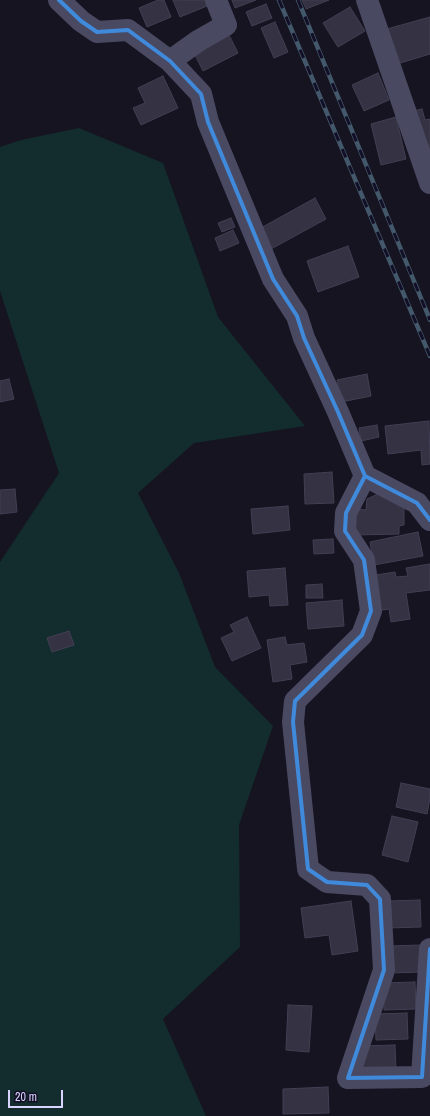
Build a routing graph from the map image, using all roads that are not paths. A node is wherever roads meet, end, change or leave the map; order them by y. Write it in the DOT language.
graph roads {
  1 [pos="59,0"];
  2 [pos="216,0"];
  3 [pos="367,0"];
  4 [pos="170,60"];
  5 [pos="430,183"];
  6 [pos="365,476"];
  7 [pos="430,520"];
  8 [pos="430,949"];
  1 -- 4 [label="street"];
  2 -- 4 [label="street"];
  3 -- 5 [label="street"];
  4 -- 6 [label="street"];
  6 -- 7 [label="street"];
  6 -- 8 [label="street"];
}
